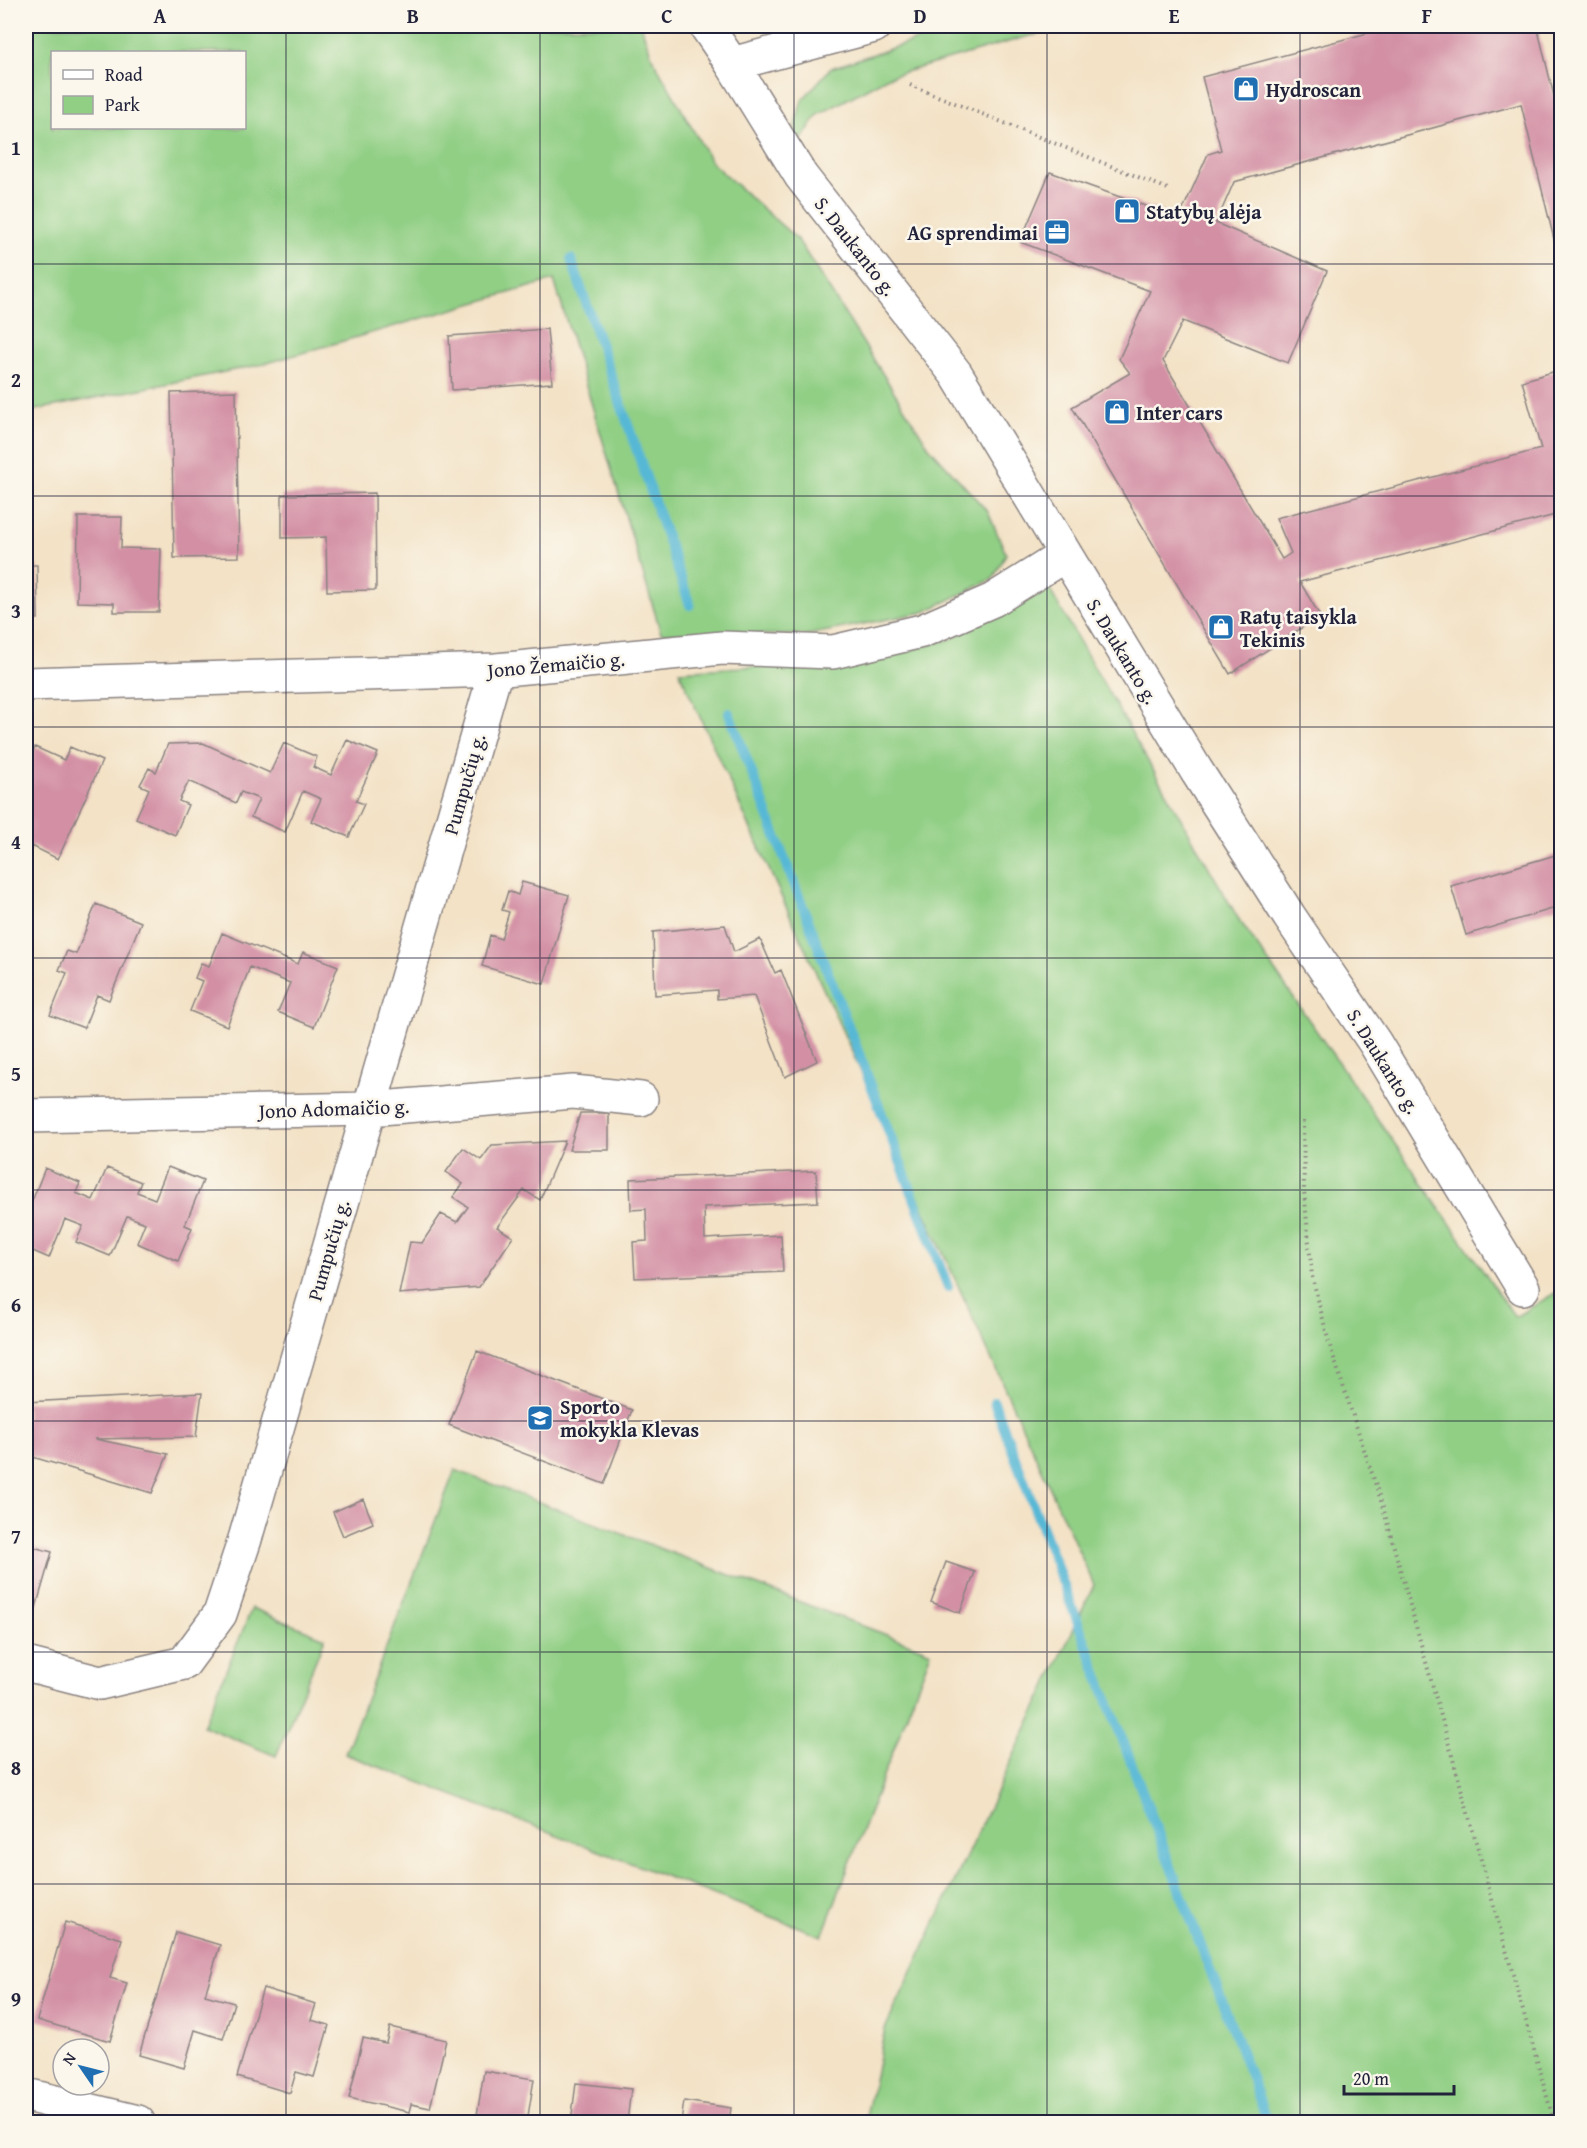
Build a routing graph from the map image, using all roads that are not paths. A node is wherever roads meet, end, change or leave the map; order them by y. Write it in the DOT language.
graph roads {
  1 [pos="706,26"];
  2 [pos="874,26"];
  3 [pos="732,64"];
  4 [pos="1065,555"];
  5 [pos="496,670"];
  6 [pos="26,684"];
  7 [pos="641,1099"];
  8 [pos="369,1109"];
  9 [pos="26,1116"];
  10 [pos="1523,1288"];
  11 [pos="26,1664"];
  12 [pos="26,2096"];
  13 [pos="138,2122"];
  1 -- 3 [label="street, S. Daukanto g."];
  2 -- 3 [label="street"];
  3 -- 4 [label="street, S. Daukanto g."];
  4 -- 5 [label="street, Jono Žemaičio g."];
  4 -- 10 [label="street, S. Daukanto g."];
  5 -- 6 [label="street, Jono Žemaičio g."];
  5 -- 8 [label="street, Pumpučių g."];
  7 -- 8 [label="street, Jono Adomaičio g."];
  8 -- 9 [label="street, Jono Adomaičio g."];
  8 -- 11 [label="street, Pumpučių g."];
  12 -- 13 [label="street"];
}
